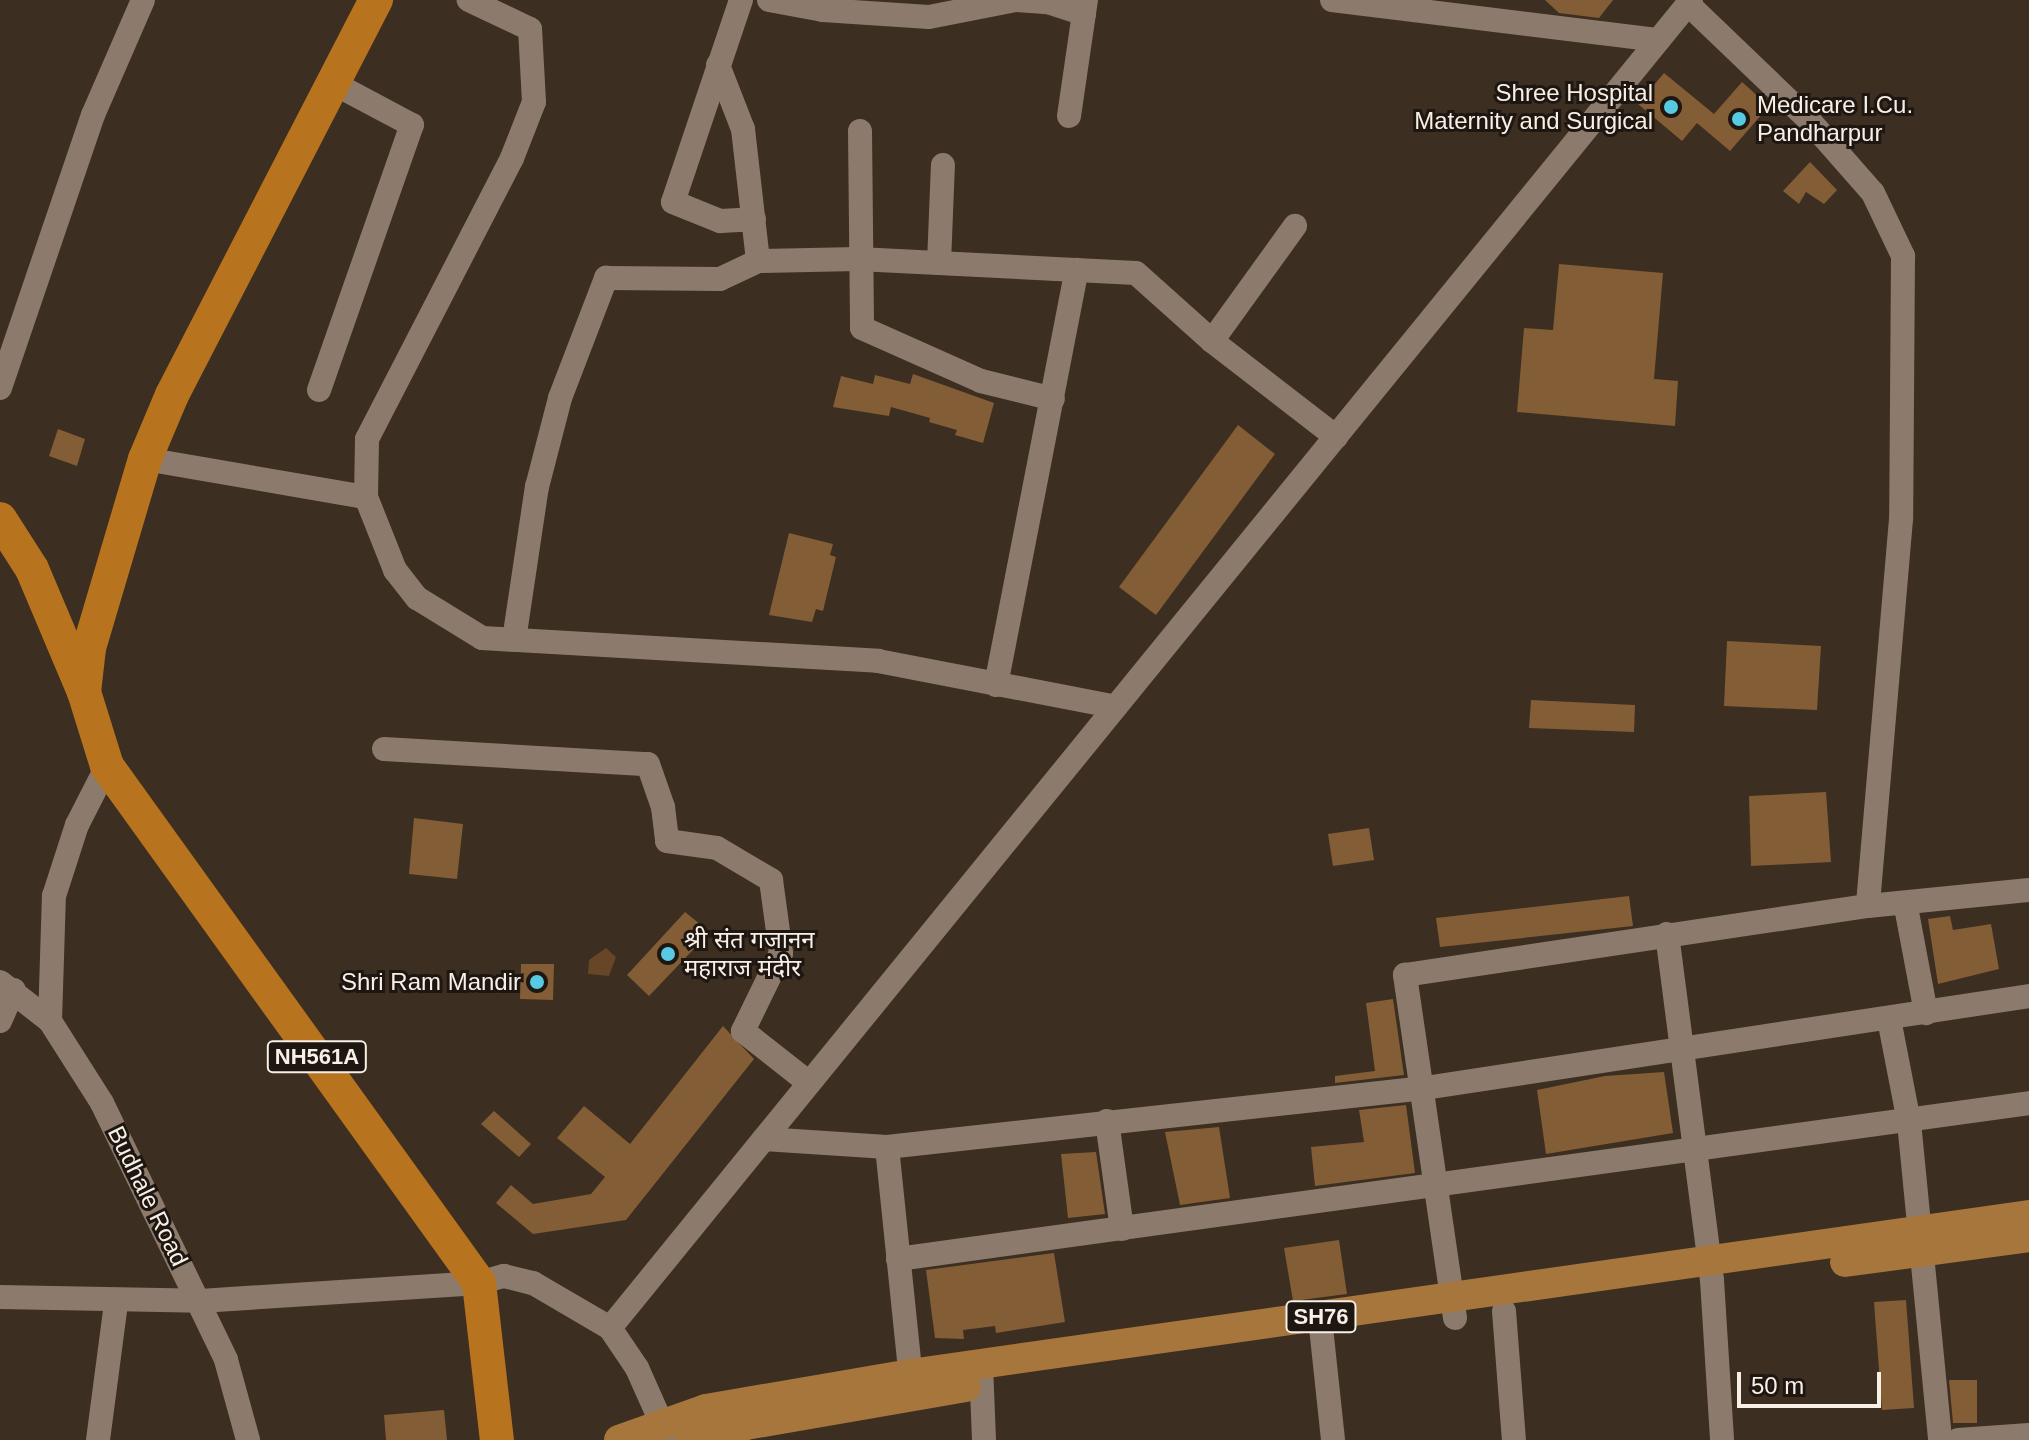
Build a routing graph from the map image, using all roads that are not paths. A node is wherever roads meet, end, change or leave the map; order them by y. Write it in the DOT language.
graph roads {
  1 [pos="143,0"];
  2 [pos="376,0"];
  3 [pos="469,0"];
  4 [pos="741,0"];
  5 [pos="769,0"];
  6 [pos="1332,0"];
  7 [pos="1690,2"];
  8 [pos="806,4"];
  9 [pos="1085,7"];
  10 [pos="1659,40"];
  11 [pos="718,65"];
  12 [pos="335,84"];
  13 [pos="1069,116"];
  14 [pos="860,131"];
  15 [pos="943,165"];
  16 [pos="754,219"];
  17 [pos="1295,226"];
  18 [pos="858,259"];
  19 [pos="758,261"];
  20 [pos="939,263"];
  21 [pos="1077,270"];
  22 [pos="1212,341"];
  23 [pos="0,388"];
  24 [pos="319,390"];
  25 [pos="1053,399"];
  26 [pos="1336,437"];
  27 [pos="145,459"];
  28 [pos="366,497"];
  29 [pos="0,519"];
  30 [pos="514,640"];
  31 [pos="996,685"];
  32 [pos="84,692"];
  33 [pos="1116,707"];
  34 [pos="384,749"];
  35 [pos="107,766"];
  36 [pos="2029,890"];
  37 [pos="1868,906"];
  38 [pos="1906,907"];
  39 [pos="1667,934"];
  40 [pos="7,986"];
  41 [pos="2029,996"];
  42 [pos="1926,1013"];
  43 [pos="1889,1019"];
  44 [pos="0,1021"];
  45 [pos="50,1021"];
  46 [pos="1684,1049"];
  47 [pos="809,1083"];
  48 [pos="1425,1088"];
  49 [pos="2029,1103"];
  50 [pos="1107,1121"];
  51 [pos="1909,1122"];
  52 [pos="764,1139"];
  53 [pos="887,1147"];
  54 [pos="1696,1152"];
  55 [pos="1439,1187"];
  56 [pos="2029,1215"];
  57 [pos="1122,1229"];
  58 [pos="2029,1237"];
  59 [pos="1920,1241"];
  60 [pos="898,1259"];
  61 [pos="1711,1270"];
  62 [pos="479,1283"];
  63 [pos="0,1297"];
  64 [pos="200,1301"];
  65 [pos="116,1303"];
  66 [pos="1454,1308"];
  67 [pos="1504,1311"];
  68 [pos="610,1328"];
  69 [pos="1321,1328"];
  70 [pos="982,1375"];
  71 [pos="911,1385"];
  72 [pos="665,1433"];
  73 [pos="2029,1435"];
  74 [pos="98,1440"];
  75 [pos="248,1440"];
  76 [pos="497,1440"];
  77 [pos="619,1440"];
  78 [pos="689,1440"];
  79 [pos="984,1440"];
  80 [pos="1333,1440"];
  81 [pos="1514,1440"];
  82 [pos="1722,1440"];
  83 [pos="1940,1440"];
  84 [pos="1958,1440"];
  1 -- 23 [label="street"];
  2 -- 12 [label="highway"];
  3 -- 28 [label="street"];
  4 -- 11 [label="street"];
  5 -- 8 [label="street"];
  6 -- 10 [label="street"];
  7 -- 10 [label="street"];
  7 -- 37 [label="street"];
  8 -- 9 [label="street"];
  9 -- 13 [label="street"];
  10 -- 26 [label="street"];
  11 -- 16 [label="street"];
  11 -- 16 [label="street"];
  12 -- 24 [label="street"];
  12 -- 27 [label="highway"];
  14 -- 18 [label="street"];
  15 -- 20 [label="street"];
  16 -- 19 [label="street"];
  17 -- 22 [label="street"];
  18 -- 19 [label="street"];
  18 -- 20 [label="street"];
  18 -- 25 [label="street"];
  19 -- 30 [label="street"];
  20 -- 21 [label="street"];
  21 -- 22 [label="street"];
  21 -- 25 [label="street"];
  22 -- 26 [label="street"];
  25 -- 31 [label="street"];
  26 -- 33 [label="street"];
  27 -- 28 [label="street"];
  27 -- 32 [label="highway"];
  28 -- 30 [label="street"];
  29 -- 32 [label="highway, NH561A"];
  30 -- 31 [label="street"];
  31 -- 33 [label="street"];
  32 -- 35 [label="highway, NH561A"];
  33 -- 47 [label="street"];
  34 -- 47 [label="street"];
  35 -- 45 [label="street"];
  35 -- 62 [label="highway, NH561A"];
  36 -- 38 [label="street"];
  37 -- 38 [label="street"];
  37 -- 39 [label="street"];
  38 -- 42 [label="street"];
  39 -- 46 [label="street"];
  39 -- 48 [label="street"];
  40 -- 44 [label="street"];
  40 -- 45 [label="street, Budhale Road"];
  41 -- 42 [label="street"];
  42 -- 43 [label="street"];
  43 -- 46 [label="street"];
  43 -- 51 [label="street"];
  45 -- 64 [label="street, Budhale Road"];
  46 -- 48 [label="street"];
  46 -- 54 [label="street"];
  47 -- 52 [label="street"];
  48 -- 50 [label="street"];
  48 -- 55 [label="street"];
  49 -- 51 [label="street"];
  50 -- 53 [label="street"];
  50 -- 57 [label="street"];
  51 -- 54 [label="street"];
  51 -- 59 [label="street"];
  52 -- 53 [label="street"];
  52 -- 68 [label="street"];
  53 -- 60 [label="street"];
  54 -- 55 [label="street"];
  54 -- 61 [label="street"];
  55 -- 57 [label="street"];
  55 -- 66 [label="street"];
  56 -- 59 [label="main road, SH76"];
  57 -- 60 [label="street"];
  58 -- 59 [label="main road, SH76"];
  59 -- 61 [label="main road, SH76"];
  59 -- 83 [label="street"];
  60 -- 71 [label="street"];
  61 -- 66 [label="main road, SH76"];
  61 -- 67 [label="main road, SH76"];
  61 -- 82 [label="street"];
  62 -- 64 [label="street"];
  62 -- 68 [label="street"];
  62 -- 76 [label="highway, NH561A"];
  63 -- 65 [label="street"];
  64 -- 65 [label="street"];
  64 -- 75 [label="street, Budhale Road"];
  65 -- 74 [label="street"];
  66 -- 67 [label="main road, SH76"];
  66 -- 69 [label="main road, SH76"];
  67 -- 81 [label="street"];
  68 -- 72 [label="street"];
  69 -- 70 [label="main road, SH76"];
  69 -- 80 [label="street"];
  70 -- 71 [label="main road, SH76"];
  70 -- 79 [label="street"];
  71 -- 72 [label="main road, SH76"];
  71 -- 78 [label="main road, SH76"];
  72 -- 77 [label="main road, SH76"];
  73 -- 84 [label="street"];
}
